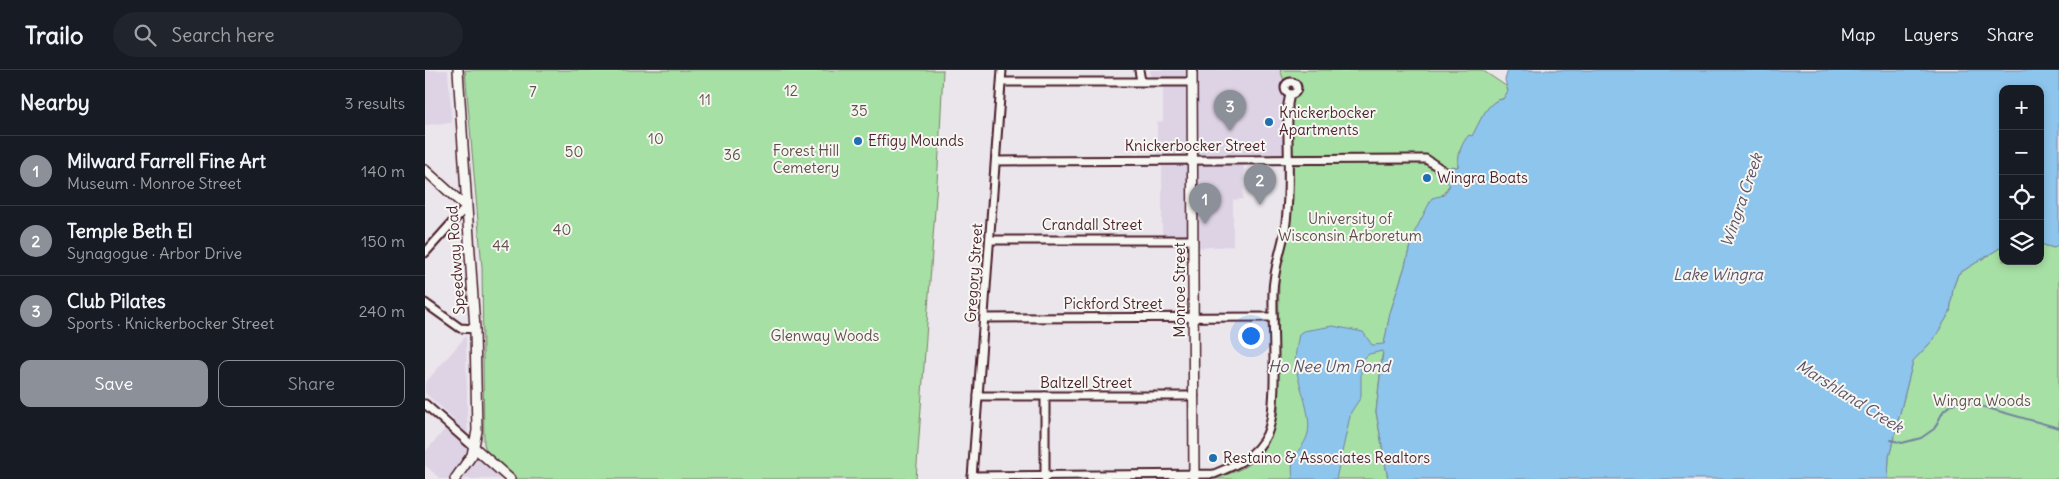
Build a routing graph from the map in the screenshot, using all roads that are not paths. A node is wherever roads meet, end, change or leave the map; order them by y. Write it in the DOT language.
graph roads {
  1 [pos="458,70"];
  2 [pos="1002,70"];
  3 [pos="1139,70"];
  4 [pos="1192,70"];
  5 [pos="1141,81"];
  6 [pos="1002,82"];
  7 [pos="1192,82"];
  8 [pos="1289,94"];
  9 [pos="1287,159"];
  10 [pos="996,161"];
  11 [pos="1193,161"];
  12 [pos="425,170"];
  13 [pos="1450,175"];
  14 [pos="467,207"];
  15 [pos="990,240"];
  16 [pos="1193,240"];
  17 [pos="425,253"];
  18 [pos="425,303"];
  19 [pos="1273,317"];
  20 [pos="984,318"];
  21 [pos="1194,318"];
  22 [pos="475,329"];
  23 [pos="978,396"];
  24 [pos="1045,396"];
  25 [pos="1194,396"];
  26 [pos="425,404"];
  27 [pos="475,448"];
  28 [pos="972,477"];
  29 [pos="1045,477"];
  30 [pos="1194,477"];
  31 [pos="455,479"];
  32 [pos="510,479"];
  1 -- 14 [label="main road, Speedway Road"];
  2 -- 6 [label="street, Gregory Street"];
  3 -- 5 [label="street"];
  4 -- 7 [label="main road, Monroe Street"];
  5 -- 6 [label="street"];
  5 -- 7 [label="street"];
  6 -- 10 [label="street, Gregory Street"];
  7 -- 11 [label="main road, Monroe Street"];
  8 -- 9 [label="street"];
  9 -- 11 [label="street, Knickerbocker Street"];
  9 -- 13 [label="street, Knickerbocker Street"];
  9 -- 19 [label="street"];
  10 -- 11 [label="street, Knickerbocker Street"];
  10 -- 15 [label="street, Gregory Street"];
  11 -- 16 [label="main road, Monroe Street"];
  12 -- 14 [label="main road"];
  14 -- 17 [label="street"];
  14 -- 22 [label="main road, Speedway Road"];
  15 -- 16 [label="street, Crandall Street"];
  15 -- 20 [label="street, Gregory Street"];
  16 -- 21 [label="main road, Monroe Street"];
  18 -- 22 [label="street"];
  19 -- 21 [label="street, Pickford Street"];
  19 -- 30 [label="street"];
  20 -- 21 [label="street, Pickford Street"];
  20 -- 23 [label="street, Gregory Street"];
  21 -- 25 [label="main road, Monroe Street"];
  22 -- 27 [label="main road, Speedway Road"];
  23 -- 24 [label="street, Baltzell Street"];
  23 -- 28 [label="street, Gregory Street"];
  24 -- 25 [label="street, Baltzell Street"];
  24 -- 29 [label="street"];
  25 -- 30 [label="main road, Monroe Street"];
  26 -- 27 [label="street"];
  27 -- 31 [label="main road"];
  27 -- 32 [label="main road"];
  28 -- 29 [label="street"];
  29 -- 30 [label="street"];
}
